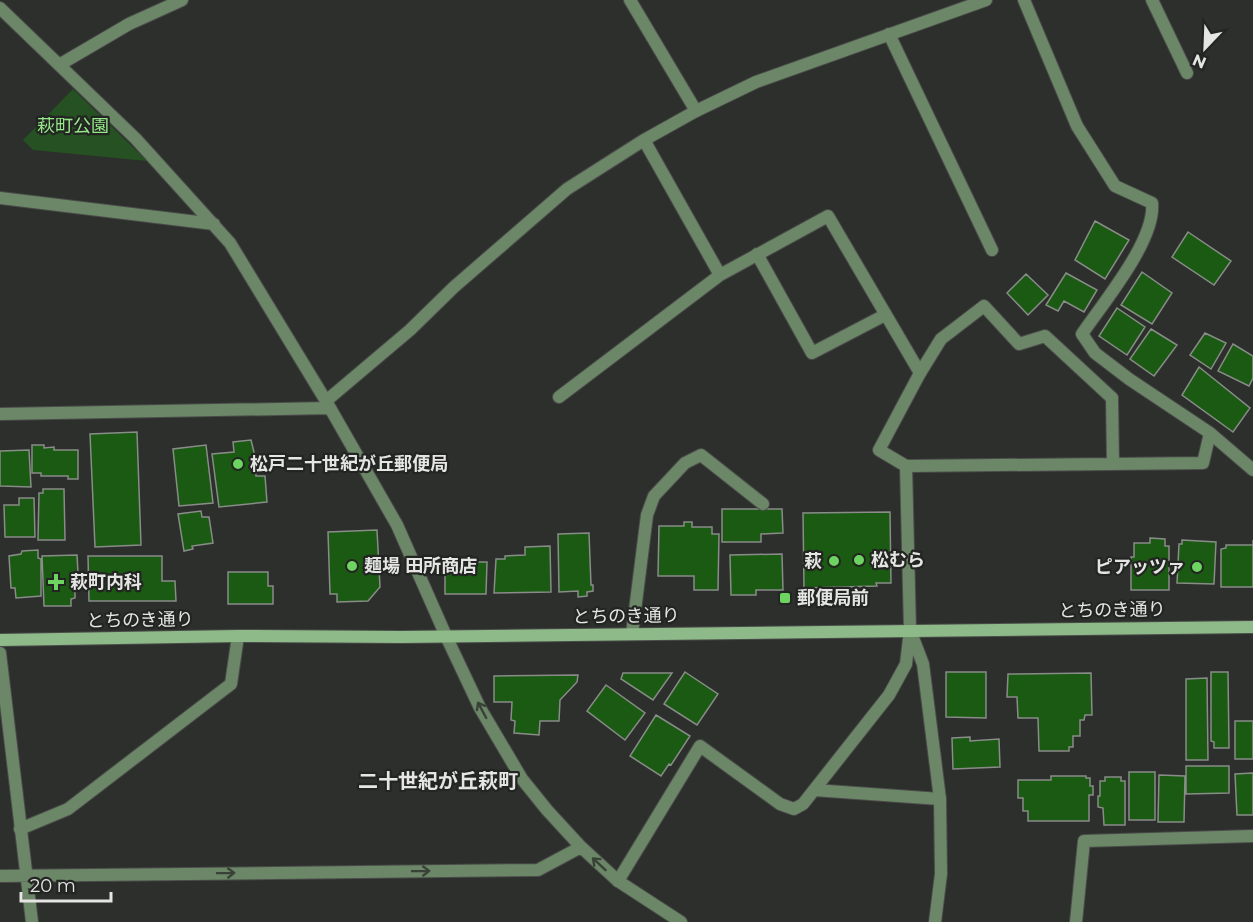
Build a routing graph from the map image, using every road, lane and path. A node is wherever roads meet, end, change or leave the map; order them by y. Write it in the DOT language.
graph roads {
  1 [pos="182,0"];
  2 [pos="630,0"];
  3 [pos="986,0"];
  4 [pos="1024,0"];
  5 [pos="1152,0"];
  6 [pos="0,8"];
  7 [pos="889,34"];
  8 [pos="59,65"];
  9 [pos="1187,74"];
  10 [pos="696,111"];
  11 [pos="644,140"];
  12 [pos="0,198"];
  13 [pos="214,224"];
  14 [pos="992,250"];
  15 [pos="757,255"];
  16 [pos="720,275"];
  17 [pos="885,315"];
  18 [pos="920,373"];
  19 [pos="559,397"];
  20 [pos="328,405"];
  21 [pos="0,414"];
  22 [pos="1210,433"];
  23 [pos="1113,465"];
  24 [pos="906,466"];
  25 [pos="1253,470"];
  26 [pos="763,504"];
  27 [pos="1253,627"];
  28 [pos="910,630"];
  29 [pos="632,634"];
  30 [pos="238,636"];
  31 [pos="446,636"];
  32 [pos="0,640"];
  33 [pos="0,653"];
  34 [pos="814,790"];
  35 [pos="940,800"];
  36 [pos="20,829"];
  37 [pos="1253,836"];
  38 [pos="581,847"];
  39 [pos="26,875"];
  40 [pos="0,876"];
  41 [pos="618,881"];
  42 [pos="32,922"];
  43 [pos="681,922"];
  44 [pos="935,922"];
  45 [pos="1076,922"];
  1 -- 8 [label="street"];
  2 -- 10 [label="street"];
  3 -- 7 [label="street"];
  4 -- 22 [label="street"];
  5 -- 9 [label="street"];
  6 -- 8 [label="street"];
  7 -- 10 [label="street"];
  7 -- 14 [label="street"];
  8 -- 13 [label="street"];
  10 -- 11 [label="street"];
  11 -- 16 [label="street"];
  11 -- 20 [label="street"];
  12 -- 13 [label="street"];
  13 -- 20 [label="street"];
  15 -- 16 [label="street"];
  15 -- 17 [label="street"];
  15 -- 17 [label="street"];
  16 -- 19 [label="street"];
  17 -- 18 [label="street"];
  18 -- 23 [label="street"];
  18 -- 24 [label="street"];
  20 -- 21 [label="street"];
  20 -- 31 [label="street"];
  22 -- 23 [label="street"];
  22 -- 25 [label="street"];
  23 -- 24 [label="street"];
  24 -- 28 [label="street"];
  26 -- 29 [label="street"];
  27 -- 28 [label="street, とちのき通り"];
  28 -- 29 [label="street, とちのき通り"];
  28 -- 34 [label="street"];
  28 -- 35 [label="street"];
  29 -- 31 [label="street, とちのき通り"];
  30 -- 31 [label="street, とちのき通り"];
  30 -- 32 [label="street, とちのき通り"];
  30 -- 36 [label="street"];
  38 -- 31 [label="street, one-way"];
  33 -- 36 [label="street"];
  34 -- 35 [label="street"];
  34 -- 41 [label="street"];
  35 -- 44 [label="street"];
  36 -- 39 [label="street"];
  37 -- 45 [label="street"];
  39 -- 38 [label="street, one-way"];
  41 -- 38 [label="street, one-way"];
  39 -- 40 [label="street"];
  39 -- 42 [label="street"];
  41 -- 43 [label="street"];
}
